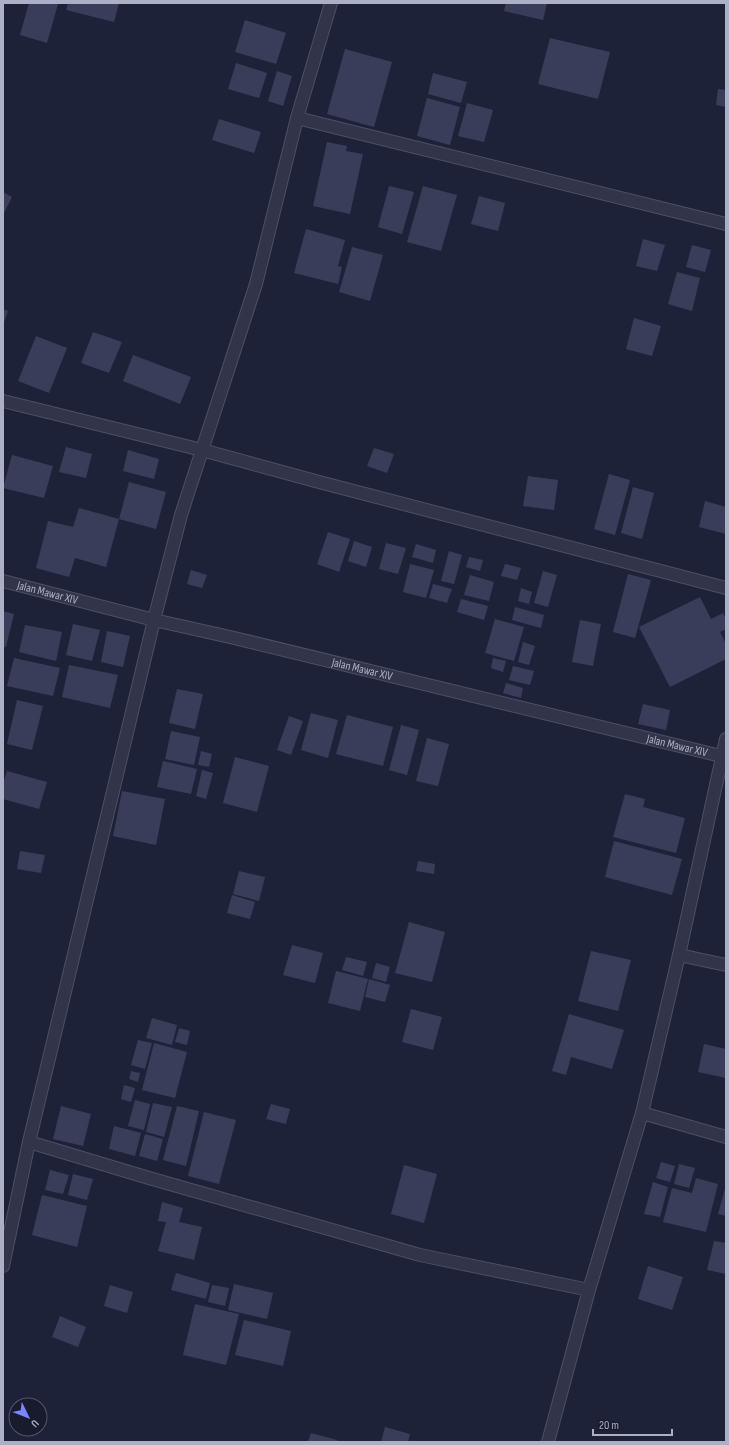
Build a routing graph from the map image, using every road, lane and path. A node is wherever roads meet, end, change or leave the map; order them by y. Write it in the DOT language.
graph roads {
  1 [pos="331,3"];
  2 [pos="297,118"];
  3 [pos="726,224"];
  4 [pos="3,401"];
  5 [pos="202,450"];
  6 [pos="3,581"];
  7 [pos="726,588"];
  8 [pos="154,620"];
  9 [pos="726,739"];
  10 [pos="721,756"];
  11 [pos="679,955"];
  12 [pos="726,965"];
  13 [pos="642,1113"];
  14 [pos="726,1137"];
  15 [pos="29,1142"];
  16 [pos="3,1266"];
  17 [pos="589,1290"];
  18 [pos="548,1442"];
  1 -- 2 [label="street"];
  2 -- 3 [label="street"];
  2 -- 5 [label="street"];
  4 -- 5 [label="street"];
  5 -- 7 [label="street"];
  5 -- 8 [label="street"];
  6 -- 8 [label="street, Jalan Mawar XIV"];
  8 -- 10 [label="street, Jalan Mawar XIV"];
  8 -- 15 [label="street"];
  9 -- 10 [label="street"];
  10 -- 11 [label="street"];
  11 -- 12 [label="street"];
  11 -- 13 [label="street"];
  13 -- 14 [label="street"];
  13 -- 17 [label="street"];
  15 -- 16 [label="street"];
  15 -- 17 [label="street"];
  17 -- 18 [label="street"];
}
